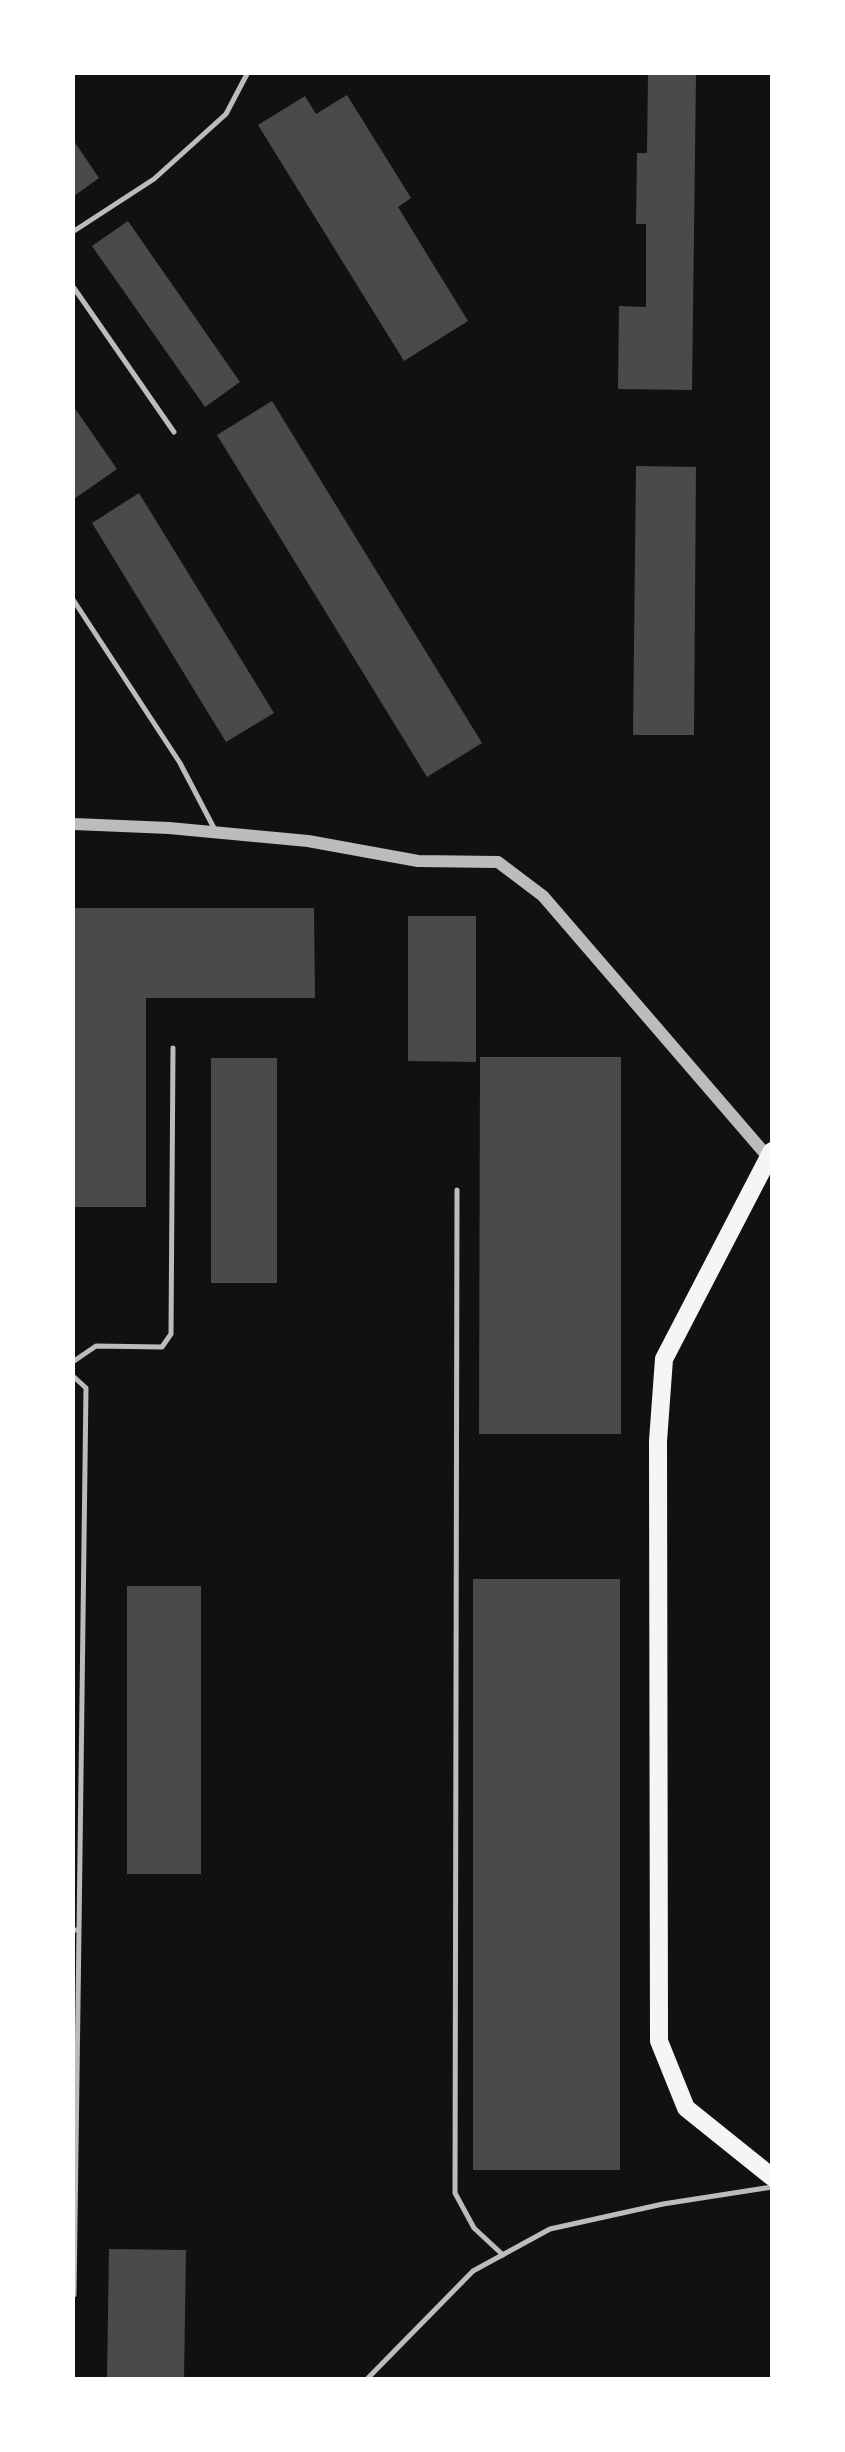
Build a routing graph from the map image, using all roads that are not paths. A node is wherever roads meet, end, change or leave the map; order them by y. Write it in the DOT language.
graph roads {
  1 [pos="247,74"];
  2 [pos="74,231"];
  3 [pos="74,288"];
  4 [pos="174,432"];
  5 [pos="74,601"];
  6 [pos="74,824"];
  7 [pos="217,832"];
  8 [pos="173,1048"];
  9 [pos="770,1154"];
  10 [pos="457,1190"];
  11 [pos="74,1361"];
  12 [pos="74,1377"];
  13 [pos="76,1930"];
  14 [pos="772,2177"];
  15 [pos="772,2187"];
  16 [pos="503,2255"];
  17 [pos="74,2295"];
  18 [pos="368,2378"];
  1 -- 2 [label="lane"];
  3 -- 4 [label="lane"];
  5 -- 7 [label="lane"];
  6 -- 7 [label="street"];
  7 -- 9 [label="street"];
  8 -- 11 [label="lane"];
  9 -- 14 [label="main road"];
  10 -- 16 [label="lane"];
  12 -- 13 [label="lane"];
  13 -- 17 [label="lane"];
  15 -- 16 [label="lane"];
  16 -- 18 [label="lane"];
}
